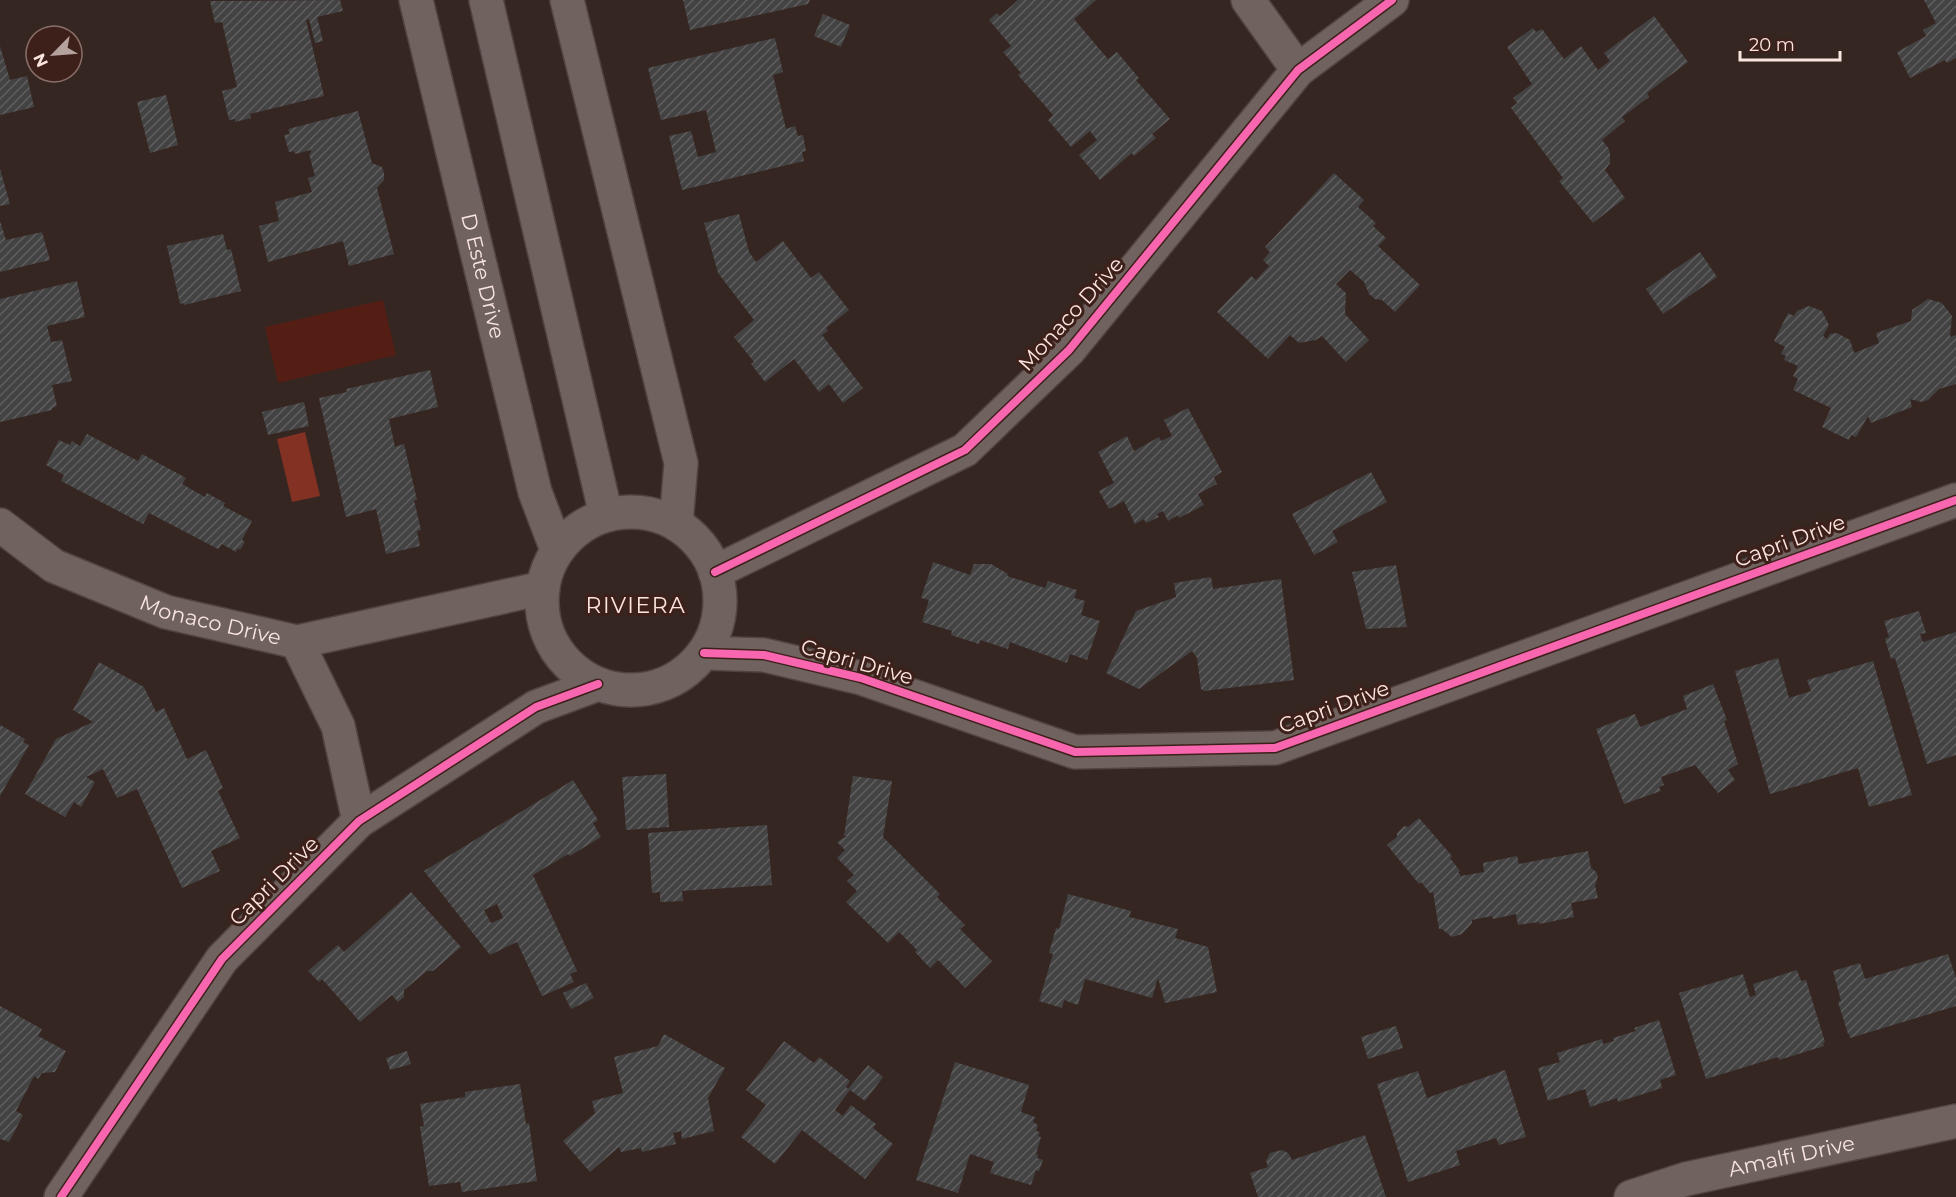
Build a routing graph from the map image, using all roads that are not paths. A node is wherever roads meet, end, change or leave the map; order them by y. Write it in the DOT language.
graph roads {
  1 [pos="416,0"];
  2 [pos="486,0"];
  3 [pos="567,0"];
  4 [pos="1248,0"];
  5 [pos="1392,0"];
  6 [pos="1298,70"];
  7 [pos="1956,500"];
  8 [pos="606,515"];
  9 [pos="676,524"];
  10 [pos="0,525"];
  11 [pos="557,550"];
  12 [pos="715,572"];
  13 [pos="543,588"];
  14 [pos="297,642"];
  15 [pos="704,652"];
  16 [pos="598,684"];
  17 [pos="359,821"];
  18 [pos="1956,1121"];
  19 [pos="60,1197"];
  20 [pos="1631,1197"];
  1 -- 11 [label="street, D Este Drive"];
  2 -- 8 [label="street"];
  3 -- 9 [label="street"];
  4 -- 6 [label="street"];
  5 -- 6 [label="street, Monaco Drive"];
  6 -- 12 [label="street, Monaco Drive"];
  7 -- 15 [label="street, Capri Drive"];
  8 -- 9 [label="street"];
  8 -- 11 [label="street"];
  9 -- 12 [label="street"];
  10 -- 14 [label="street, Monaco Drive"];
  11 -- 13 [label="street"];
  12 -- 15 [label="street"];
  13 -- 14 [label="street, Monaco Drive"];
  13 -- 16 [label="street"];
  14 -- 17 [label="street"];
  15 -- 16 [label="street"];
  16 -- 17 [label="street, Capri Drive"];
  17 -- 19 [label="street, Capri Drive"];
  18 -- 20 [label="street, Amalfi Drive"];
}
